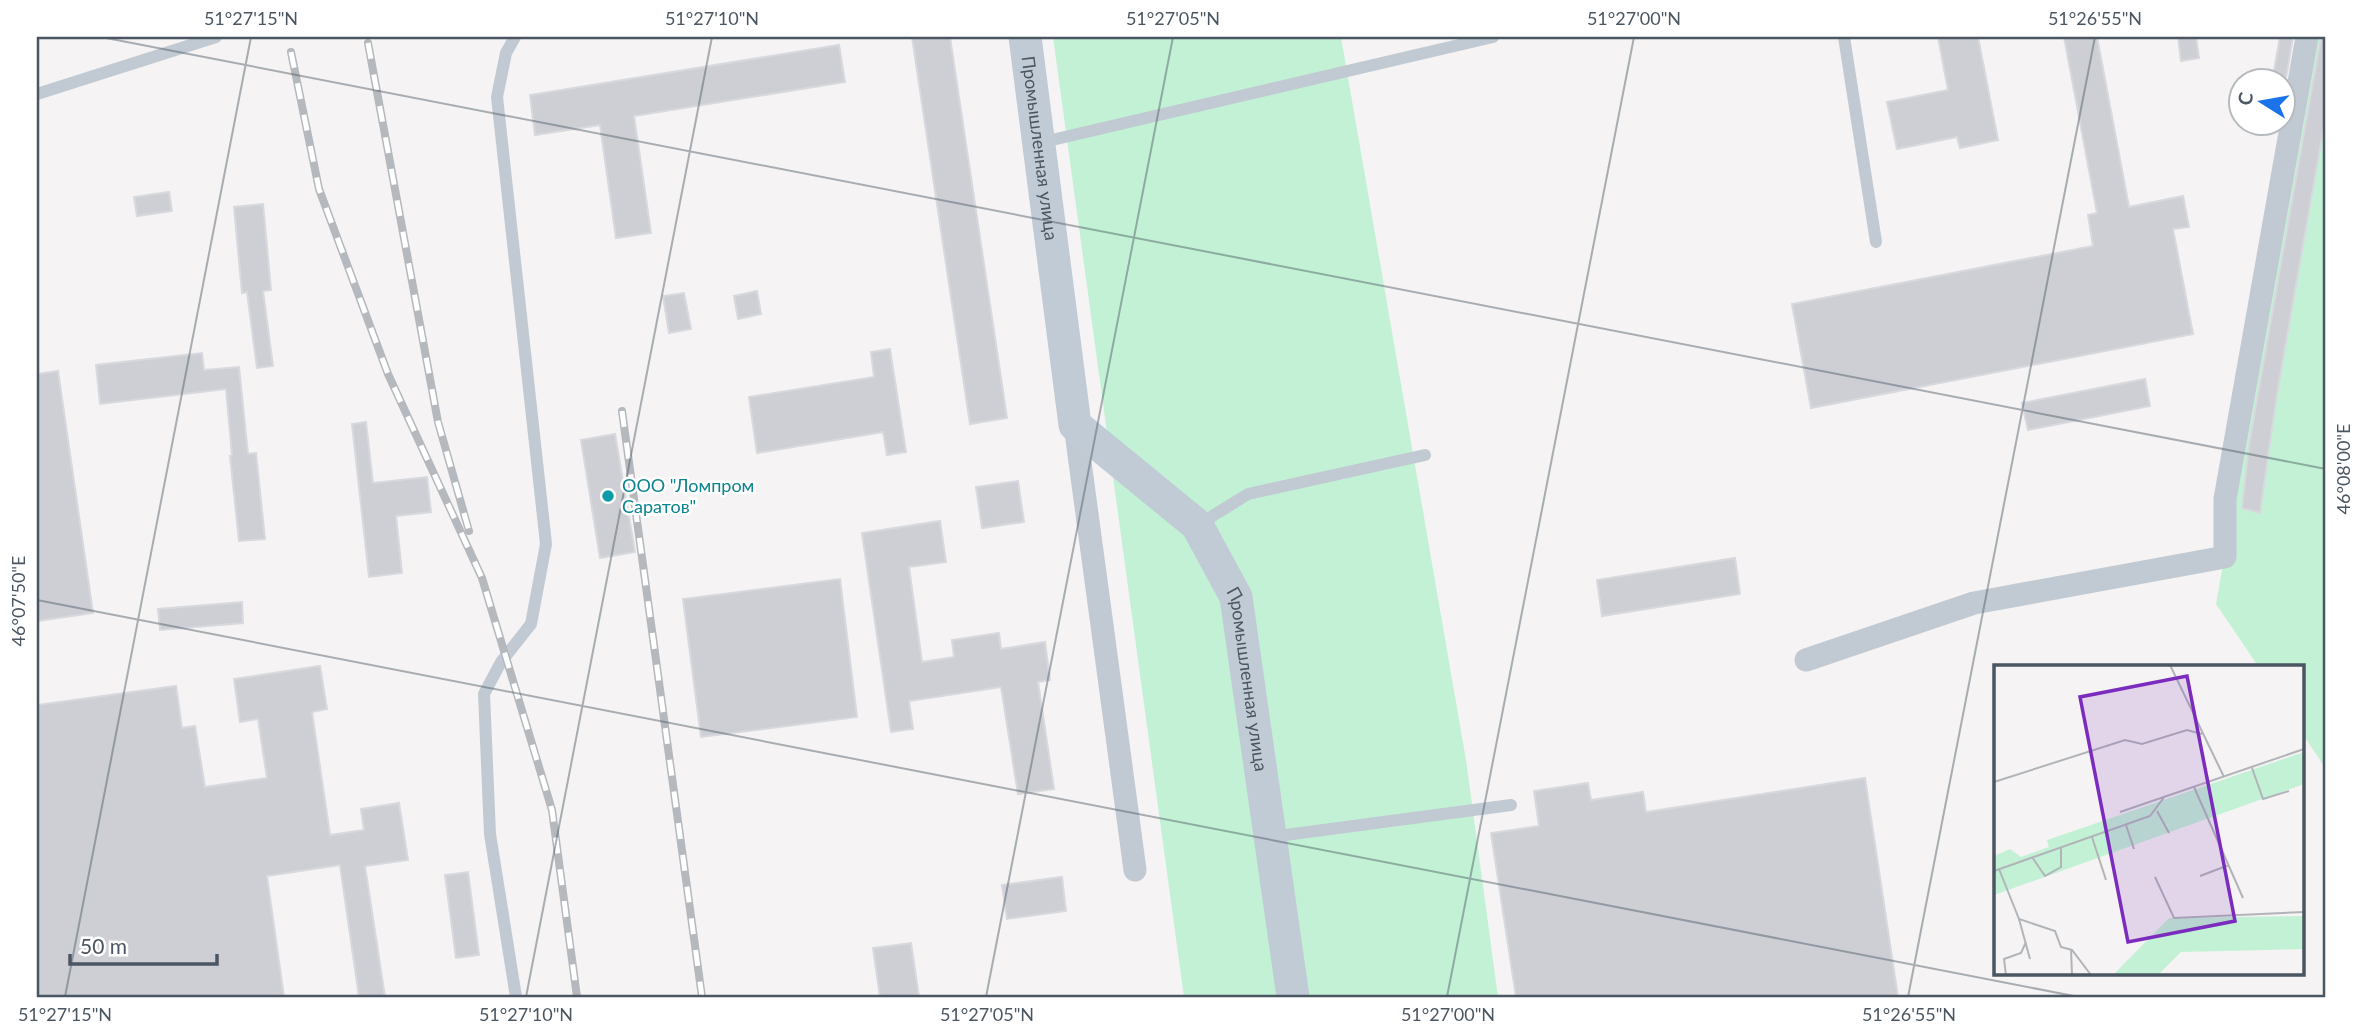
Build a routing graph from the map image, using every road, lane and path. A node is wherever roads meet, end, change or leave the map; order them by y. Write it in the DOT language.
graph roads {
  1 [pos="216,37"];
  2 [pos="515,37"];
  3 [pos="1025,37"];
  4 [pos="1493,37"];
  5 [pos="1844,37"];
  6 [pos="2307,37"];
  7 [pos="37,94"];
  8 [pos="1039,143"];
  9 [pos="1876,242"];
  10 [pos="1075,425"];
  11 [pos="1425,455"];
  12 [pos="1197,525"];
  13 [pos="1806,660"];
  14 [pos="1511,805"];
  15 [pos="1270,837"];
  16 [pos="1135,870"];
  17 [pos="516,997"];
  18 [pos="1293,997"];
  1 -- 7 [label="lane"];
  2 -- 17 [label="lane"];
  3 -- 8 [label="street, Промышленная улица"];
  4 -- 8 [label="lane"];
  5 -- 9 [label="lane"];
  6 -- 13 [label="street"];
  8 -- 10 [label="street, Промышленная улица"];
  10 -- 12 [label="street, Промышленная улица"];
  10 -- 16 [label="street, Промышленная улица"];
  11 -- 12 [label="lane"];
  12 -- 15 [label="street, Промышленная улица"];
  14 -- 15 [label="lane"];
  15 -- 18 [label="street, Промышленная улица"];
}
